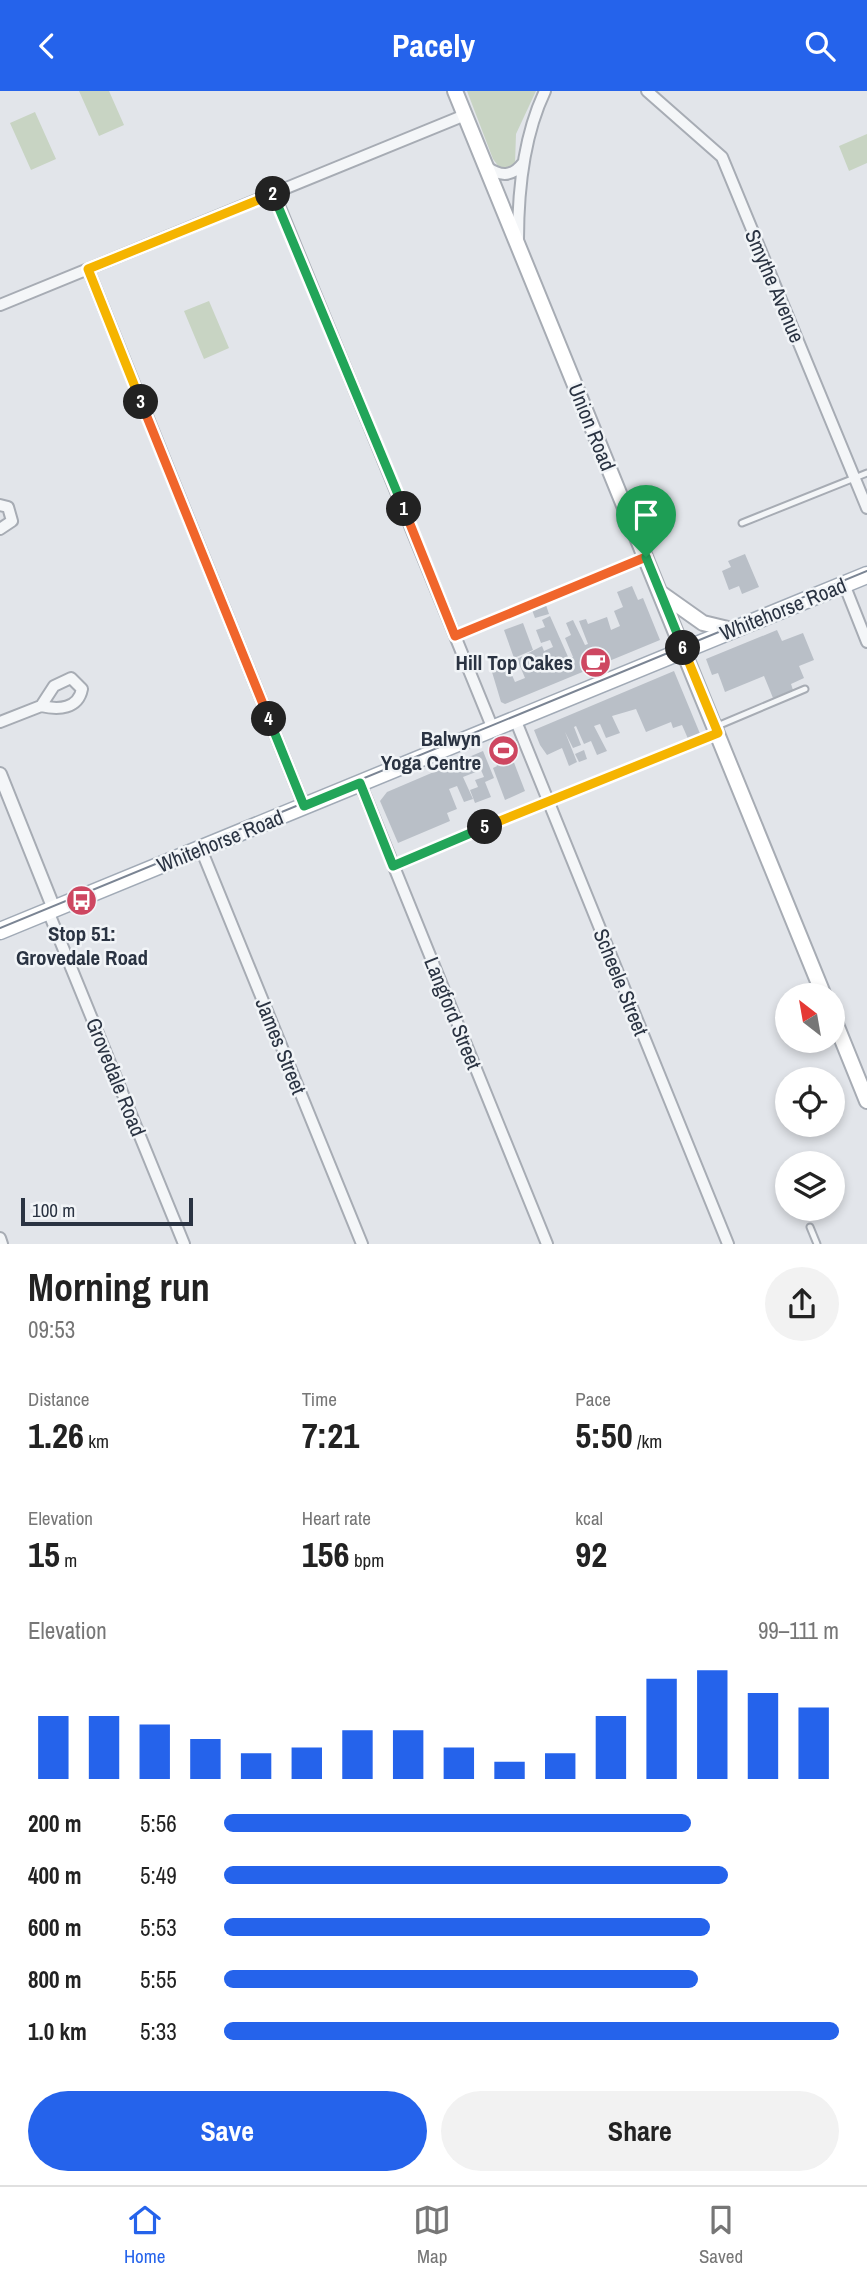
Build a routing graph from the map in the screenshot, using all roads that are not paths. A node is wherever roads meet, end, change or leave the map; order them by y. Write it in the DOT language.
graph roads {
  1 [pos="455,91"];
  2 [pos="545,91"];
  3 [pos="647,91"];
  4 [pos="465,115"];
  5 [pos="523,163"];
  6 [pos="487,167"];
  7 [pos="274,193"];
  8 [pos="518,246"];
  9 [pos="88,269"];
  10 [pos="0,305"];
  11 [pos="867,473"];
  12 [pos="855,478"];
  13 [pos="0,505"];
  14 [pos="867,508"];
  15 [pos="742,523"];
  16 [pos="0,529"];
  17 [pos="646,557"];
  18 [pos="867,575"];
  19 [pos="844,584"];
  20 [pos="661,594"];
  21 [pos="732,630"];
  22 [pos="455,636"];
  23 [pos="867,642"];
  24 [pos="684,650"];
  25 [pos="805,689"];
  26 [pos="41,706"];
  27 [pos="515,719"];
  28 [pos="0,722"];
  29 [pos="493,729"];
  30 [pos="717,730"];
  31 [pos="0,774"];
  32 [pos="360,783"];
  33 [pos="548,801"];
  34 [pos="304,806"];
  35 [pos="201,849"];
  36 [pos="393,866"];
  37 [pos="51,910"];
  38 [pos="0,931"];
  39 [pos="819,983"];
  40 [pos="845,1047"];
  41 [pos="867,1101"];
  42 [pos="810,1227"];
  43 [pos="0,1238"];
  44 [pos="2,1244"];
  45 [pos="184,1244"];
  46 [pos="362,1244"];
  47 [pos="547,1244"];
  48 [pos="728,1244"];
  49 [pos="817,1244"];
  1 -- 4 [label="main road, Union Road"];
  2 -- 5 [label="street"];
  3 -- 12 [label="street, Smythe Avenue"];
  4 -- 6 [label="main road, Union Road"];
  4 -- 7 [label="street"];
  5 -- 6 [label="street"];
  5 -- 8 [label="street"];
  6 -- 8 [label="main road, Union Road"];
  7 -- 9 [label="street"];
  7 -- 22 [label="street"];
  8 -- 17 [label="main road, Union Road"];
  9 -- 10 [label="street"];
  9 -- 34 [label="street"];
  11 -- 12 [label="lane"];
  12 -- 14 [label="street, Smythe Avenue"];
  12 -- 15 [label="lane"];
  13 -- 16 [label="street"];
  17 -- 20 [label="main road, Union Road"];
  17 -- 22 [label="lane"];
  18 -- 19 [label="main road, Whitehorse Road"];
  19 -- 21 [label="main road, Whitehorse Road"];
  19 -- 23 [label="street"];
  20 -- 21 [label="main road"];
  20 -- 24 [label="main road, Union Road"];
  21 -- 24 [label="main road, Whitehorse Road"];
  22 -- 29 [label="street"];
  24 -- 27 [label="main road, Whitehorse Road"];
  24 -- 30 [label="main road, Union Road"];
  25 -- 30 [label="lane"];
  26 -- 28 [label="street"];
  27 -- 29 [label="main road, Whitehorse Road"];
  27 -- 33 [label="street, Scheele Street"];
  29 -- 32 [label="main road, Whitehorse Road"];
  30 -- 33 [label="lane"];
  30 -- 39 [label="main road, Union Road"];
  31 -- 37 [label="street"];
  32 -- 34 [label="main road, Whitehorse Road"];
  32 -- 36 [label="street, Langford Street"];
  33 -- 36 [label="lane"];
  33 -- 48 [label="street, Scheele Street"];
  34 -- 35 [label="main road, Whitehorse Road"];
  35 -- 37 [label="main road, Whitehorse Road"];
  35 -- 46 [label="street, James Street"];
  36 -- 47 [label="street, Langford Street"];
  37 -- 38 [label="main road, Whitehorse Road"];
  37 -- 45 [label="street, Grovedale Road"];
  40 -- 41 [label="main road"];
  42 -- 49 [label="lane"];
  43 -- 44 [label="street"];
}
